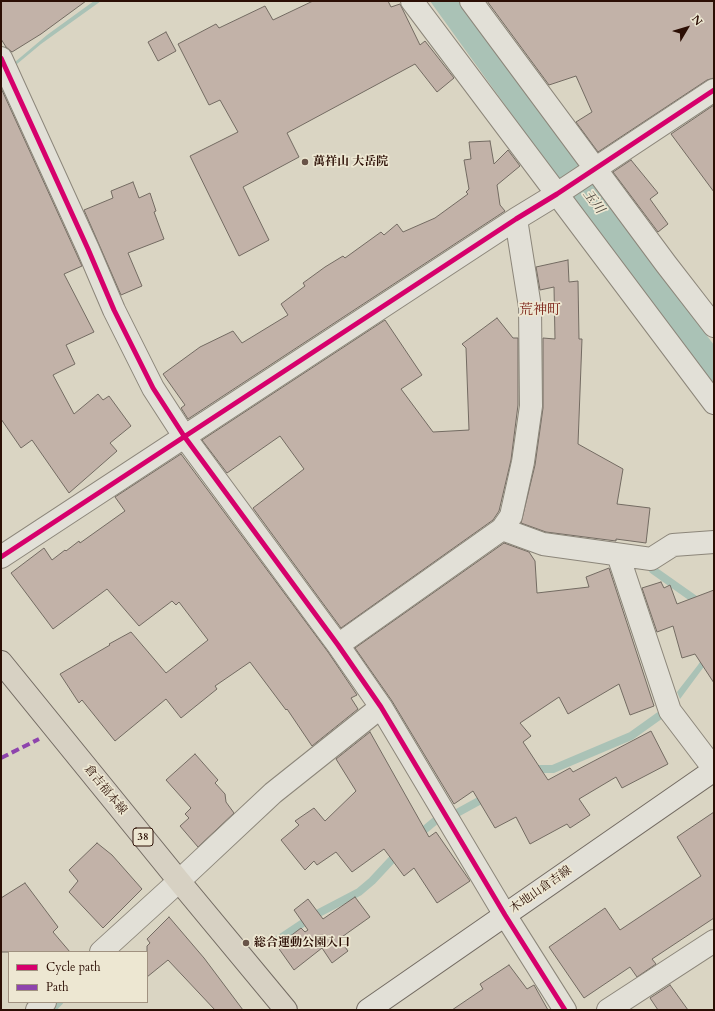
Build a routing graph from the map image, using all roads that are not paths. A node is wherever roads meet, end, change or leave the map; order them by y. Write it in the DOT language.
graph roads {
  1 [pos="412,1"];
  2 [pos="472,1"];
  3 [pos="1,58"];
  4 [pos="714,90"];
  5 [pos="596,168"];
  6 [pos="557,194"];
  7 [pos="516,219"];
  8 [pos="714,326"];
  9 [pos="714,403"];
  10 [pos="184,436"];
  11 [pos="502,529"];
  12 [pos="714,542"];
  13 [pos="618,555"];
  14 [pos="1,558"];
  15 [pos="338,645"];
  16 [pos="1,662"];
  17 [pos="381,707"];
  18 [pos="714,769"];
  19 [pos="179,881"];
  20 [pos="505,915"];
  21 [pos="714,942"];
  22 [pos="102,951"];
  23 [pos="44,1003"];
  24 [pos="36,1010"];
  25 [pos="286,1010"];
  26 [pos="368,1010"];
  27 [pos="564,1010"];
  28 [pos="608,1010"];
  1 -- 6 [label="street"];
  2 -- 5 [label="street"];
  3 -- 10 [label="street"];
  4 -- 5 [label="street"];
  5 -- 6 [label="street"];
  5 -- 8 [label="street"];
  6 -- 7 [label="street"];
  6 -- 9 [label="street"];
  7 -- 10 [label="street"];
  7 -- 11 [label="street"];
  10 -- 14 [label="street"];
  10 -- 15 [label="street"];
  11 -- 13 [label="street"];
  11 -- 15 [label="street"];
  12 -- 13 [label="street"];
  13 -- 18 [label="street"];
  15 -- 17 [label="street"];
  16 -- 19 [label="main road, 倉吉福本線 / 38"];
  17 -- 19 [label="street"];
  17 -- 20 [label="street"];
  18 -- 20 [label="street, 木地山倉吉線"];
  19 -- 22 [label="street"];
  19 -- 25 [label="main road, 倉吉福本線 / 38"];
  20 -- 26 [label="street, 木地山倉吉線"];
  20 -- 27 [label="street"];
  21 -- 28 [label="street"];
  23 -- 24 [label="street"];
}
